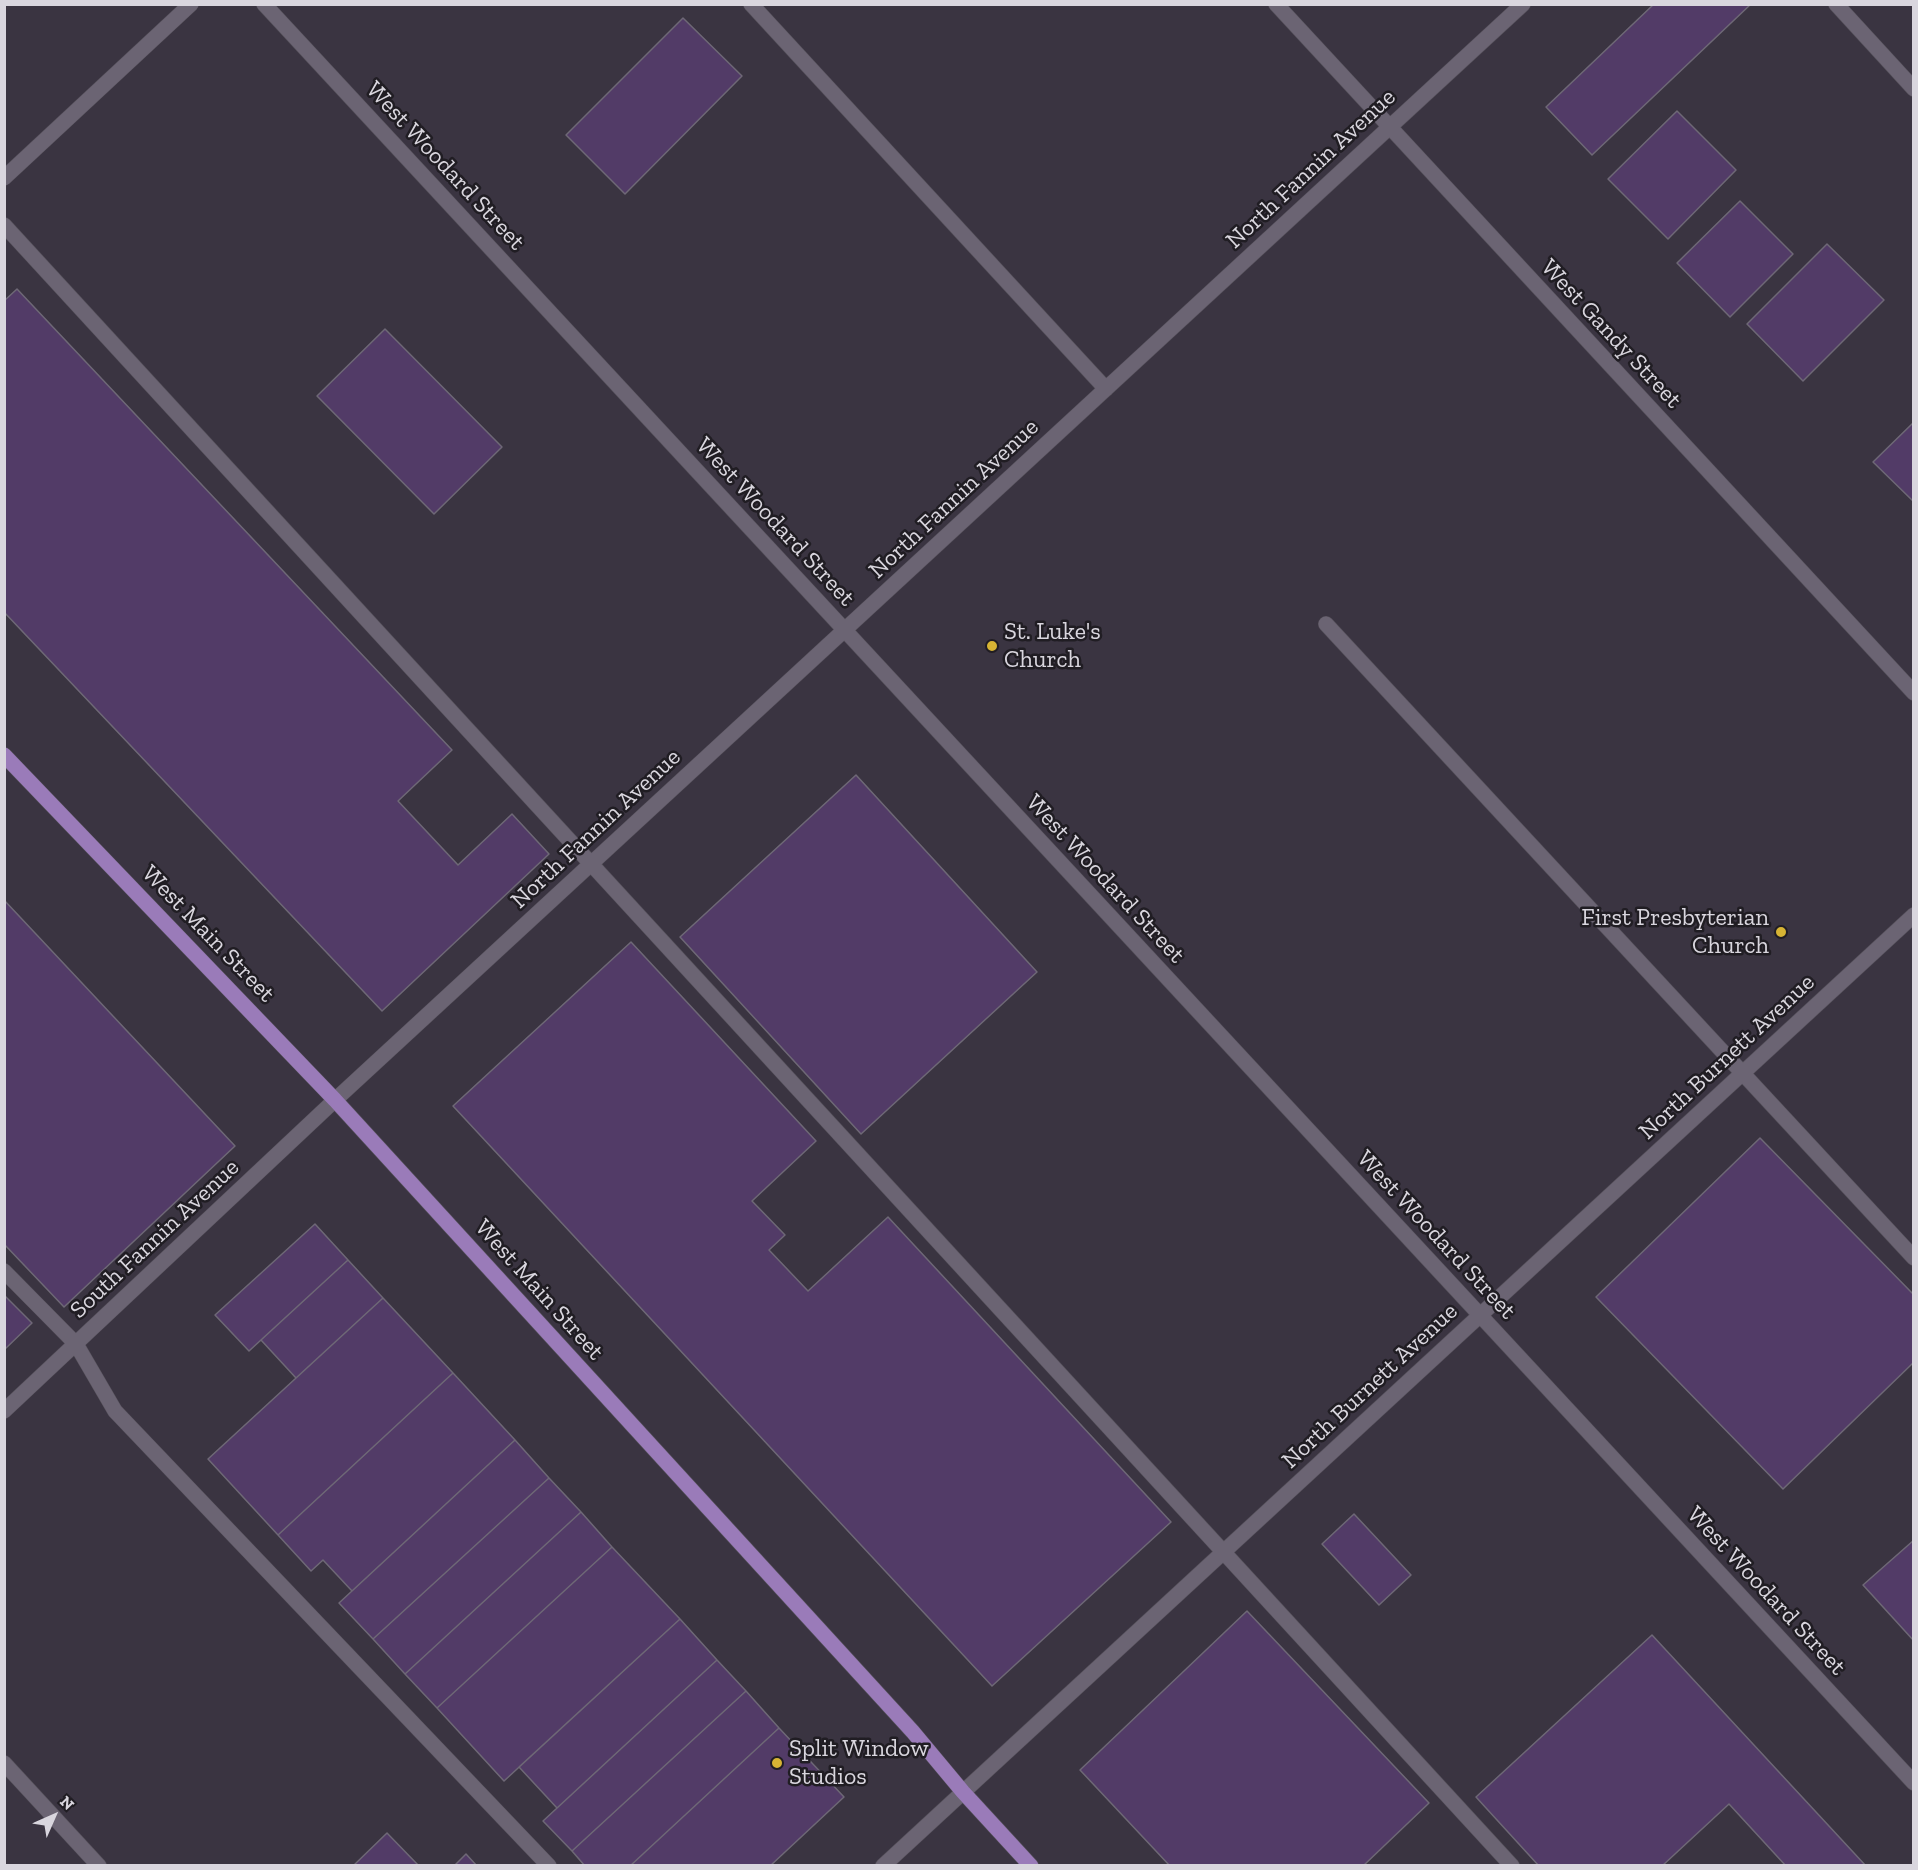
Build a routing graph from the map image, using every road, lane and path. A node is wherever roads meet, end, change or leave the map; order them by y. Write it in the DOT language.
graph roads {
  1 [pos="191,4"];
  2 [pos="264,4"];
  3 [pos="752,4"];
  4 [pos="1276,4"];
  5 [pos="1523,4"];
  6 [pos="1836,4"];
  7 [pos="1914,89"];
  8 [pos="1390,127"];
  9 [pos="4,178"];
  10 [pos="4,225"];
  11 [pos="1106,389"];
  12 [pos="1326,624"];
  13 [pos="844,630"];
  14 [pos="1914,693"];
  15 [pos="4,755"];
  16 [pos="591,864"];
  17 [pos="1914,915"];
  18 [pos="1743,1073"];
  19 [pos="335,1100"];
  20 [pos="1914,1258"];
  21 [pos="4,1271"];
  22 [pos="1480,1316"];
  23 [pos="76,1344"];
  24 [pos="4,1411"];
  25 [pos="1224,1552"];
  26 [pos="4,1763"];
  27 [pos="1914,1783"];
  28 [pos="963,1792"];
  29 [pos="99,1866"];
  30 [pos="549,1866"];
  31 [pos="883,1866"];
  32 [pos="1031,1866"];
  33 [pos="1512,1866"];
  1 -- 9 [label="street"];
  2 -- 13 [label="street, West Woodard Street"];
  3 -- 11 [label="street"];
  4 -- 8 [label="street, West Gandy Street"];
  5 -- 8 [label="street, North Fannin Avenue"];
  6 -- 7 [label="street"];
  8 -- 11 [label="street, North Fannin Avenue"];
  8 -- 14 [label="street, West Gandy Street"];
  10 -- 16 [label="street"];
  11 -- 13 [label="street, North Fannin Avenue"];
  12 -- 18 [label="street"];
  13 -- 16 [label="street, North Fannin Avenue"];
  13 -- 22 [label="street, West Woodard Street"];
  15 -- 19 [label="main road, West Main Street"];
  16 -- 19 [label="street, North Fannin Avenue"];
  16 -- 25 [label="street"];
  17 -- 18 [label="street, North Burnett Avenue"];
  18 -- 20 [label="street"];
  18 -- 22 [label="street, North Burnett Avenue"];
  19 -- 23 [label="street, South Fannin Avenue"];
  19 -- 28 [label="main road, West Main Street"];
  21 -- 23 [label="street"];
  22 -- 25 [label="street, North Burnett Avenue"];
  22 -- 27 [label="street, West Woodard Street"];
  23 -- 24 [label="street, South Fannin Avenue"];
  23 -- 30 [label="street"];
  25 -- 28 [label="street, North Burnett Avenue"];
  25 -- 33 [label="street"];
  26 -- 29 [label="street"];
  28 -- 31 [label="street, North Burnett Avenue"];
  28 -- 32 [label="main road, West Main Street"];
}
